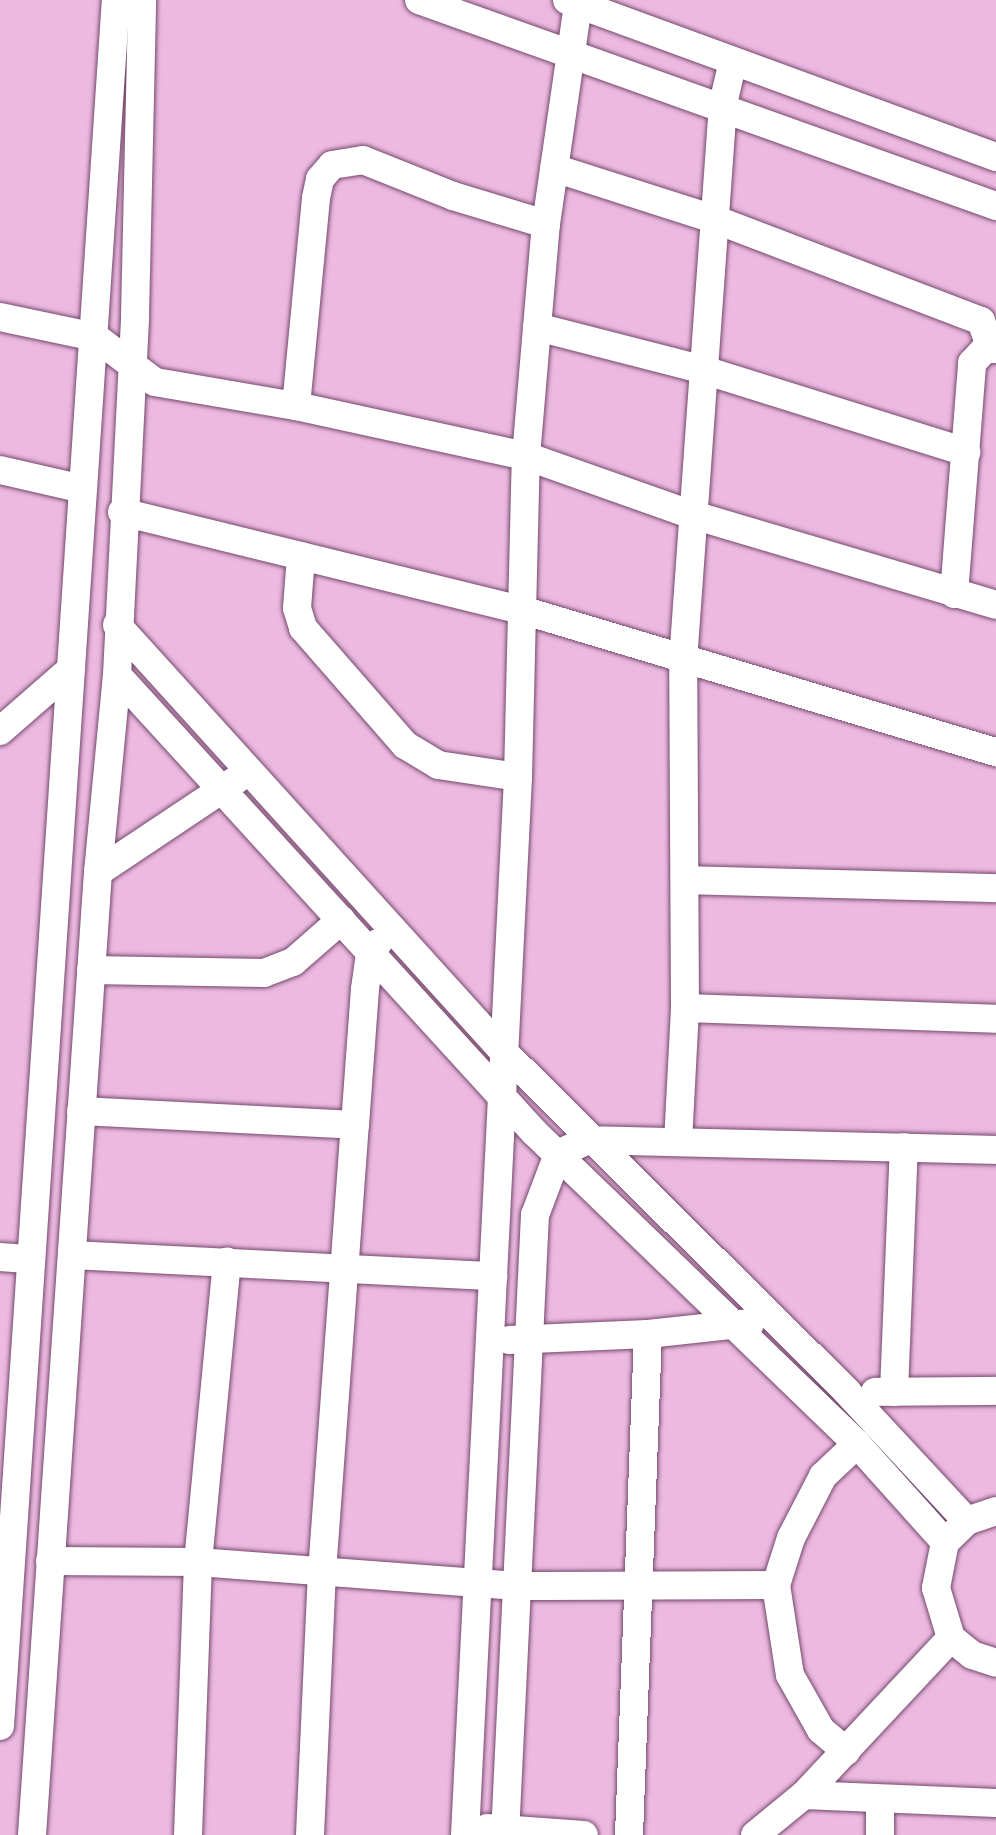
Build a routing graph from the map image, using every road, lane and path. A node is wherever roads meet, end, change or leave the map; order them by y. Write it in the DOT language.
graph roads {
  1 [pos="116,0"];
  2 [pos="142,0"];
  3 [pos="419,0"];
  4 [pos="573,2"];
  5 [pos="612,8"];
  6 [pos="570,54"];
  7 [pos="733,61"];
  8 [pos="723,105"];
  9 [pos="996,157"];
  10 [pos="554,168"];
  11 [pos="996,206"];
  12 [pos="714,219"];
  13 [pos="546,224"];
  14 [pos="0,317"];
  15 [pos="537,327"];
  16 [pos="95,337"];
  17 [pos="994,348"];
  18 [pos="131,363"];
  19 [pos="704,370"];
  20 [pos="296,406"];
  21 [pos="966,452"];
  22 [pos="526,456"];
  23 [pos="0,470"];
  24 [pos="83,489"];
  25 [pos="122,512"];
  26 [pos="693,515"];
  27 [pos="301,556"];
  28 [pos="954,594"];
  29 [pos="996,605"];
  30 [pos="522,610"];
  31 [pos="117,625"];
  32 [pos="683,661"];
  33 [pos="71,669"];
  34 [pos="117,675"];
  35 [pos="0,731"];
  36 [pos="996,752"];
  37 [pos="248,770"];
  38 [pos="518,777"];
  39 [pos="223,791"];
  40 [pos="98,872"];
  41 [pos="686,880"];
  42 [pos="996,888"];
  43 [pos="341,920"];
  44 [pos="391,928"];
  45 [pos="370,952"];
  46 [pos="91,970"];
  47 [pos="685,1008"];
  48 [pos="996,1019"];
  49 [pos="502,1050"];
  50 [pos="500,1097"];
  51 [pos="81,1111"];
  52 [pos="355,1125"];
  53 [pos="588,1140"];
  54 [pos="678,1142"];
  55 [pos="904,1147"];
  56 [pos="996,1150"];
  57 [pos="558,1154"];
  58 [pos="72,1255"];
  59 [pos="0,1257"];
  60 [pos="31,1259"];
  61 [pos="227,1261"];
  62 [pos="344,1267"];
  63 [pos="493,1276"];
  64 [pos="773,1321"];
  65 [pos="737,1325"];
  66 [pos="648,1334"];
  67 [pos="489,1340"];
  68 [pos="528,1341"];
  69 [pos="996,1391"];
  70 [pos="847,1392"];
  71 [pos="894,1392"];
  72 [pos="857,1444"];
  73 [pos="996,1511"];
  74 [pos="967,1521"];
  75 [pos="945,1542"];
  76 [pos="5,1556"];
  77 [pos="50,1561"];
  78 [pos="198,1562"];
  79 [pos="322,1572"];
  80 [pos="475,1583"];
  81 [pos="776,1585"];
  82 [pos="517,1586"];
  83 [pos="640,1586"];
  84 [pos="951,1638"];
  85 [pos="996,1663"];
  86 [pos="0,1726"];
  87 [pos="846,1750"];
  88 [pos="804,1795"];
  89 [pos="880,1799"];
  90 [pos="996,1803"];
  91 [pos="465,1831"];
  92 [pos="505,1832"];
  93 [pos="32,1835"];
  94 [pos="188,1835"];
  95 [pos="310,1835"];
  96 [pos="584,1835"];
  97 [pos="629,1835"];
  98 [pos="755,1835"];
  99 [pos="880,1835"];
  1 -- 16 [label="street"];
  2 -- 18 [label="street"];
  3 -- 6 [label="street"];
  4 -- 5 [label="street"];
  4 -- 6 [label="street"];
  5 -- 7 [label="street"];
  6 -- 8 [label="street"];
  6 -- 10 [label="street"];
  7 -- 8 [label="street"];
  7 -- 9 [label="street"];
  8 -- 11 [label="street"];
  8 -- 12 [label="street"];
  10 -- 12 [label="street"];
  10 -- 13 [label="street"];
  12 -- 17 [label="street"];
  12 -- 19 [label="street"];
  13 -- 15 [label="street"];
  13 -- 20 [label="street"];
  14 -- 16 [label="street"];
  15 -- 19 [label="street"];
  15 -- 22 [label="street"];
  16 -- 18 [label="street"];
  16 -- 24 [label="street"];
  17 -- 21 [label="street"];
  18 -- 20 [label="street"];
  18 -- 25 [label="street"];
  19 -- 21 [label="street"];
  19 -- 26 [label="street"];
  20 -- 22 [label="street"];
  21 -- 28 [label="street"];
  22 -- 26 [label="street"];
  22 -- 30 [label="street"];
  23 -- 24 [label="street"];
  24 -- 33 [label="street"];
  25 -- 27 [label="street"];
  25 -- 31 [label="street"];
  26 -- 28 [label="street"];
  26 -- 32 [label="street"];
  27 -- 30 [label="street"];
  27 -- 38 [label="street"];
  28 -- 29 [label="street"];
  30 -- 32 [label="street"];
  30 -- 38 [label="street"];
  31 -- 34 [label="street"];
  31 -- 37 [label="street"];
  32 -- 36 [label="street"];
  32 -- 41 [label="street"];
  33 -- 35 [label="street"];
  33 -- 60 [label="street"];
  34 -- 39 [label="street"];
  34 -- 40 [label="street"];
  37 -- 39 [label="street"];
  37 -- 44 [label="street"];
  38 -- 49 [label="street"];
  39 -- 40 [label="street"];
  39 -- 43 [label="street"];
  40 -- 46 [label="street"];
  41 -- 42 [label="street"];
  41 -- 47 [label="street"];
  43 -- 45 [label="street"];
  43 -- 46 [label="street"];
  44 -- 45 [label="street"];
  44 -- 49 [label="street"];
  45 -- 50 [label="street"];
  45 -- 52 [label="street"];
  46 -- 51 [label="street"];
  47 -- 48 [label="street"];
  47 -- 54 [label="street"];
  49 -- 50 [label="street"];
  49 -- 53 [label="street"];
  50 -- 57 [label="street"];
  50 -- 63 [label="street"];
  51 -- 52 [label="street"];
  51 -- 58 [label="street"];
  52 -- 62 [label="street"];
  53 -- 54 [label="street"];
  53 -- 57 [label="street"];
  53 -- 64 [label="street"];
  54 -- 55 [label="street"];
  55 -- 56 [label="street"];
  55 -- 71 [label="street"];
  57 -- 65 [label="street"];
  57 -- 68 [label="street"];
  58 -- 61 [label="street"];
  58 -- 77 [label="street"];
  59 -- 60 [label="street"];
  60 -- 76 [label="street"];
  61 -- 62 [label="street"];
  61 -- 78 [label="street"];
  62 -- 63 [label="street"];
  62 -- 79 [label="street"];
  63 -- 67 [label="street"];
  64 -- 65 [label="street"];
  64 -- 70 [label="street"];
  65 -- 66 [label="street"];
  65 -- 72 [label="street"];
  66 -- 68 [label="street"];
  66 -- 83 [label="street"];
  67 -- 68 [label="street"];
  67 -- 80 [label="street"];
  68 -- 82 [label="street"];
  69 -- 71 [label="street"];
  70 -- 71 [label="street"];
  70 -- 74 [label="street"];
  72 -- 75 [label="street"];
  72 -- 81 [label="street"];
  73 -- 74 [label="street"];
  74 -- 75 [label="street"];
  75 -- 84 [label="street"];
  76 -- 86 [label="street"];
  77 -- 78 [label="street"];
  77 -- 93 [label="street"];
  78 -- 79 [label="street"];
  78 -- 94 [label="street"];
  79 -- 80 [label="street"];
  79 -- 95 [label="street"];
  80 -- 82 [label="street"];
  80 -- 91 [label="street"];
  81 -- 83 [label="street"];
  81 -- 87 [label="street"];
  82 -- 83 [label="street"];
  82 -- 92 [label="street"];
  83 -- 97 [label="street"];
  84 -- 85 [label="street"];
  84 -- 87 [label="street"];
  87 -- 88 [label="street"];
  88 -- 89 [label="street"];
  88 -- 98 [label="street"];
  89 -- 90 [label="street"];
  89 -- 99 [label="street"];
  91 -- 92 [label="street"];
  92 -- 96 [label="street"];
}
